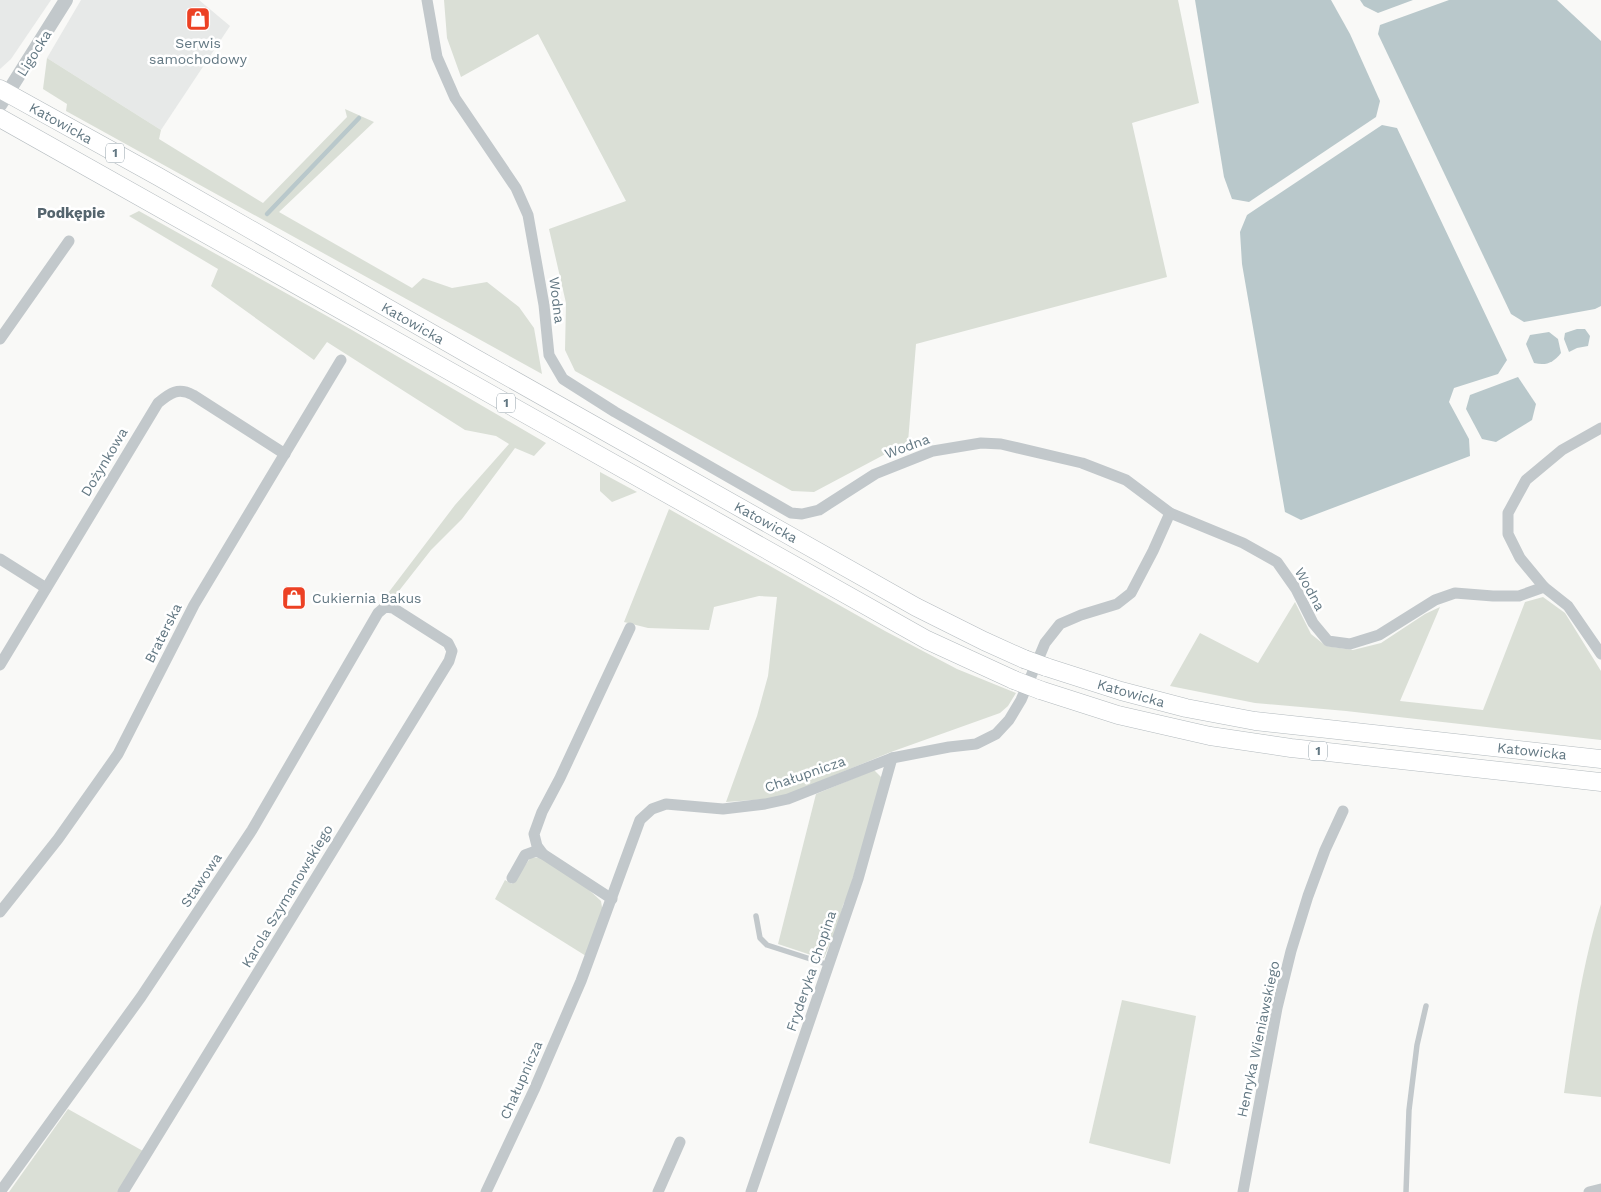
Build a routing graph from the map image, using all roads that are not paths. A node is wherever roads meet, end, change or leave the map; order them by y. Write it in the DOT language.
graph roads {
  1 [pos="66,0"];
  2 [pos="427,0"];
  3 [pos="3,96"];
  4 [pos="0,118"];
  5 [pos="69,241"];
  6 [pos="0,338"];
  7 [pos="340,360"];
  8 [pos="1601,428"];
  9 [pos="284,454"];
  10 [pos="1170,513"];
  11 [pos="0,559"];
  12 [pos="1544,587"];
  13 [pos="46,588"];
  14 [pos="420,626"];
  15 [pos="630,628"];
  16 [pos="1601,654"];
  17 [pos="0,665"];
  18 [pos="892,758"];
  19 [pos="1601,758"];
  20 [pos="1601,782"];
  21 [pos="1343,811"];
  22 [pos="534,834"];
  23 [pos="543,854"];
  24 [pos="525,855"];
  25 [pos="512,878"];
  26 [pos="612,899"];
  27 [pos="0,912"];
  28 [pos="756,916"];
  29 [pos="829,965"];
  30 [pos="1426,1006"];
  31 [pos="680,1142"];
  32 [pos="1601,1189"];
  33 [pos="0,1192"];
  34 [pos="124,1192"];
  35 [pos="486,1192"];
  36 [pos="658,1192"];
  37 [pos="750,1192"];
  38 [pos="1243,1192"];
  39 [pos="1406,1192"];
  40 [pos="1589,1192"];
  1 -- 3 [label="street, Ligocka"];
  2 -- 10 [label="street, Wodna"];
  3 -- 19 [label="main road, Katowicka / 1, bridge"];
  4 -- 20 [label="main road, Katowicka / 1, bridge"];
  5 -- 6 [label="street"];
  7 -- 9 [label="street, Braterska"];
  8 -- 12 [label="street"];
  9 -- 13 [label="street, Dożynkowa"];
  9 -- 27 [label="street, Braterska"];
  10 -- 12 [label="street, Wodna"];
  10 -- 18 [label="street, Chałupnicza"];
  11 -- 13 [label="street"];
  12 -- 16 [label="street"];
  13 -- 17 [label="street, Dożynkowa"];
  14 -- 33 [label="street, Stawowa"];
  14 -- 34 [label="street, Karola Szymanowskiego"];
  15 -- 22 [label="street"];
  18 -- 26 [label="street, Chałupnicza"];
  18 -- 29 [label="street, Fryderyka Chopina"];
  21 -- 38 [label="street, Henryka Wieniawskiego"];
  22 -- 23 [label="street"];
  22 -- 24 [label="street"];
  23 -- 24 [label="street"];
  23 -- 26 [label="street"];
  24 -- 25 [label="street"];
  26 -- 35 [label="street, Chałupnicza"];
  28 -- 29 [label="lane"];
  29 -- 37 [label="street, Fryderyka Chopina"];
  30 -- 39 [label="lane"];
  31 -- 36 [label="street"];
  32 -- 40 [label="street"];
}
